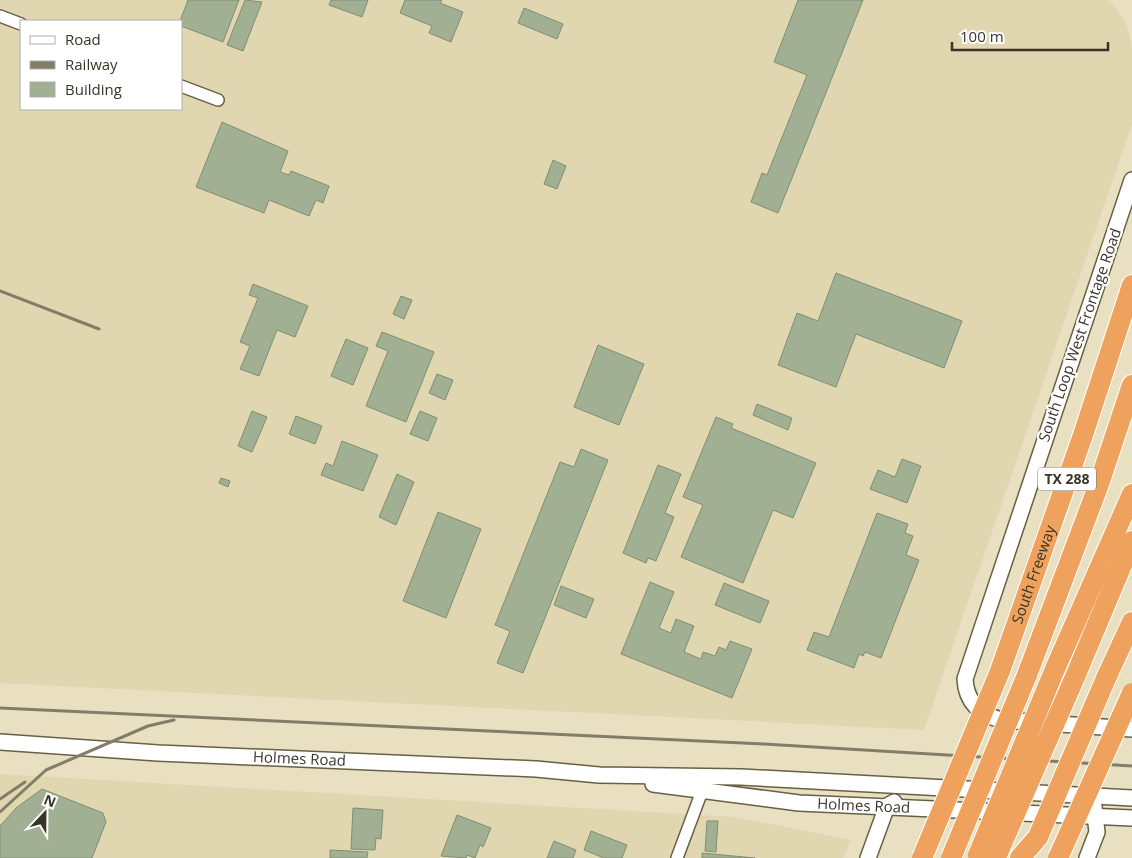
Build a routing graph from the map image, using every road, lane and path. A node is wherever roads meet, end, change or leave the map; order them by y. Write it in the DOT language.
graph roads {
  1 [pos="0,16"];
  2 [pos="20,24"];
  3 [pos="182,86"];
  4 [pos="218,100"];
  5 [pos="1132,180"];
  6 [pos="1132,285"];
  7 [pos="1132,385"];
  8 [pos="1132,494"];
  9 [pos="1132,541"];
  10 [pos="1132,622"];
  11 [pos="1132,692"];
  12 [pos="1132,729"];
  13 [pos="0,742"];
  14 [pos="599,775"];
  15 [pos="921,788"];
  16 [pos="702,790"];
  17 [pos="1093,796"];
  18 [pos="1132,798"];
  19 [pos="887,806"];
  20 [pos="1095,816"];
  21 [pos="1132,818"];
  22 [pos="1038,837"];
  23 [pos="987,857"];
  24 [pos="677,858"];
  25 [pos="868,858"];
  26 [pos="922,858"];
  27 [pos="951,858"];
  28 [pos="1020,858"];
  29 [pos="1029,858"];
  30 [pos="1058,858"];
  31 [pos="1087,858"];
  1 -- 2 [label="street"];
  3 -- 4 [label="street"];
  5 -- 12 [label="main road, South Loop West Frontage Road"];
  6 -- 26 [label="highway, South Freeway / TX 288, bridge"];
  7 -- 27 [label="highway, bridge"];
  8 -- 23 [label="highway, bridge"];
  9 -- 23 [label="highway, bridge"];
  10 -- 22 [label="highway, bridge"];
  11 -- 30 [label="highway, bridge"];
  13 -- 14 [label="main road, Holmes Road"];
  14 -- 15 [label="main road, Holmes Road"];
  14 -- 16 [label="main road, Holmes Road"];
  15 -- 17 [label="main road, Holmes Road"];
  15 -- 19 [label="main road"];
  16 -- 19 [label="main road, Holmes Road"];
  16 -- 24 [label="street"];
  17 -- 18 [label="main road, Holmes Road"];
  17 -- 20 [label="main road"];
  19 -- 20 [label="main road, Holmes Road"];
  19 -- 25 [label="main road"];
  20 -- 21 [label="main road, Holmes Road"];
  20 -- 31 [label="main road"];
  22 -- 28 [label="highway"];
  22 -- 29 [label="highway"];
}
